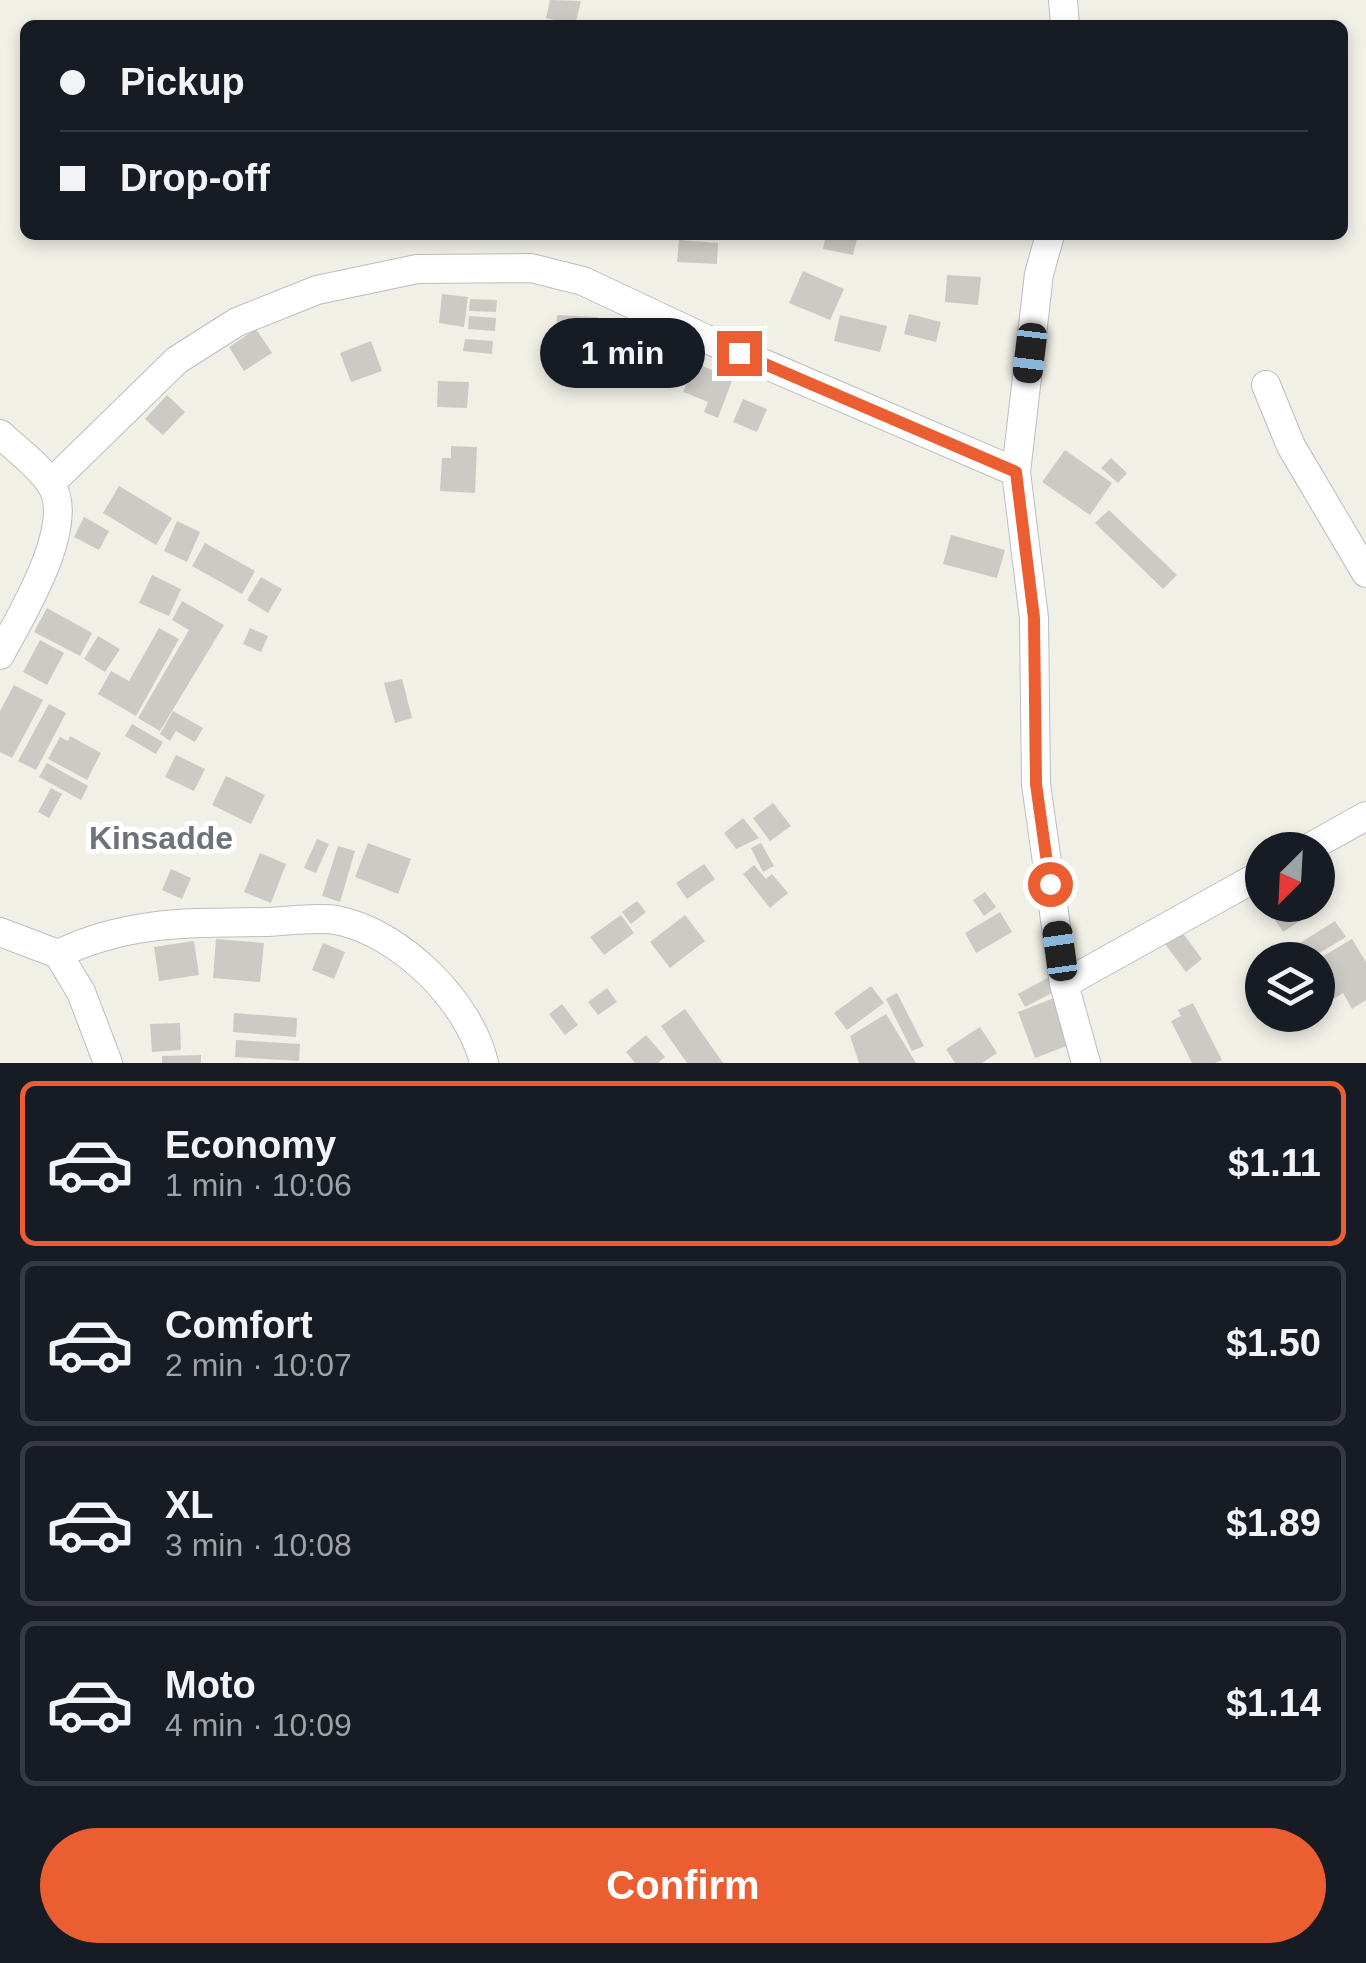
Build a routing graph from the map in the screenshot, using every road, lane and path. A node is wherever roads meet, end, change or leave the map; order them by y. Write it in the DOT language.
graph roads {
  1 [pos="1049,240"];
  2 [pos="1266,385"];
  3 [pos="0,434"];
  4 [pos="1016,472"];
  5 [pos="51,484"];
  6 [pos="1366,573"];
  7 [pos="0,655"];
  8 [pos="1366,816"];
  9 [pos="1335,833"];
  10 [pos="1245,883"];
  11 [pos="0,932"];
  12 [pos="58,954"];
  13 [pos="1064,984"];
  14 [pos="108,1063"];
  15 [pos="484,1063"];
  16 [pos="1086,1063"];
  1 -- 4 [label="street"];
  2 -- 6 [label="street"];
  3 -- 5 [label="street"];
  4 -- 5 [label="street"];
  4 -- 13 [label="street"];
  5 -- 7 [label="street"];
  8 -- 9 [label="street"];
  10 -- 13 [label="street"];
  11 -- 12 [label="street"];
  12 -- 14 [label="street"];
  12 -- 15 [label="street"];
  13 -- 16 [label="street"];
}
